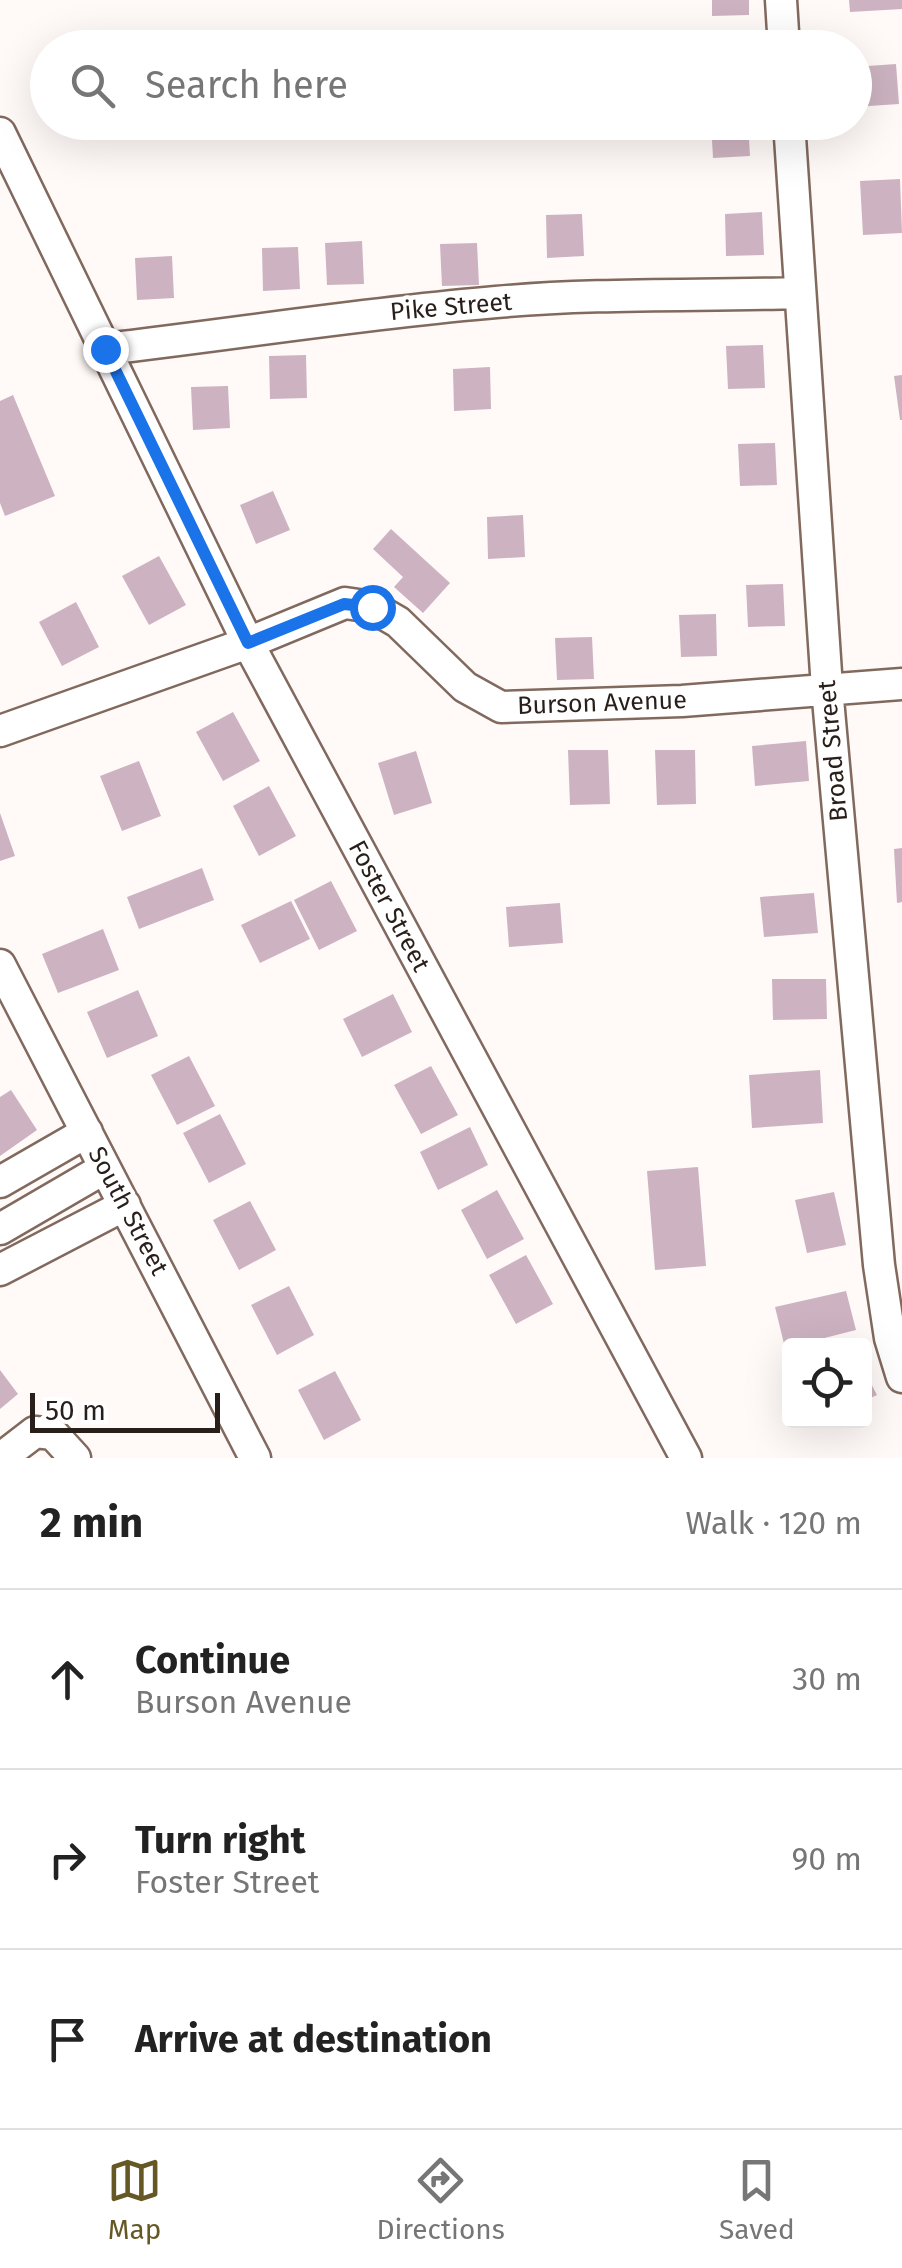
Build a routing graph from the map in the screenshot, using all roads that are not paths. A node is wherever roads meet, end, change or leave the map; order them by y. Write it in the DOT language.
graph roads {
  1 [pos="781,0"];
  2 [pos="783,30"];
  3 [pos="0,133"];
  4 [pos="790,140"];
  5 [pos="800,294"];
  6 [pos="105,349"];
  7 [pos="248,643"];
  8 [pos="902,684"];
  9 [pos="828,688"];
  10 [pos="0,730"];
  11 [pos="0,964"];
  12 [pos="86,1132"];
  13 [pos="105,1168"];
  14 [pos="0,1182"];
  15 [pos="125,1206"];
  16 [pos="0,1229"];
  17 [pos="0,1270"];
  18 [pos="902,1377"];
  19 [pos="1,1458"];
  20 [pos="76,1458"];
  21 [pos="256,1458"];
  22 [pos="686,1458"];
  1 -- 2 [label="street"];
  3 -- 6 [label="street, Foster Street"];
  4 -- 5 [label="street, Broad Street"];
  5 -- 6 [label="street, Pike Street"];
  5 -- 9 [label="street, Broad Street"];
  6 -- 7 [label="street, Foster Street"];
  7 -- 9 [label="street, Burson Avenue"];
  7 -- 10 [label="street, Burson Avenue"];
  7 -- 22 [label="street, Foster Street"];
  8 -- 9 [label="street, Burson Avenue"];
  9 -- 18 [label="street, Broad Street"];
  11 -- 12 [label="street, South Street"];
  12 -- 13 [label="street, South Street"];
  12 -- 14 [label="street"];
  13 -- 15 [label="street, South Street"];
  13 -- 16 [label="street"];
  15 -- 17 [label="street"];
  15 -- 21 [label="street, South Street"];
  19 -- 20 [label="street"];
}
